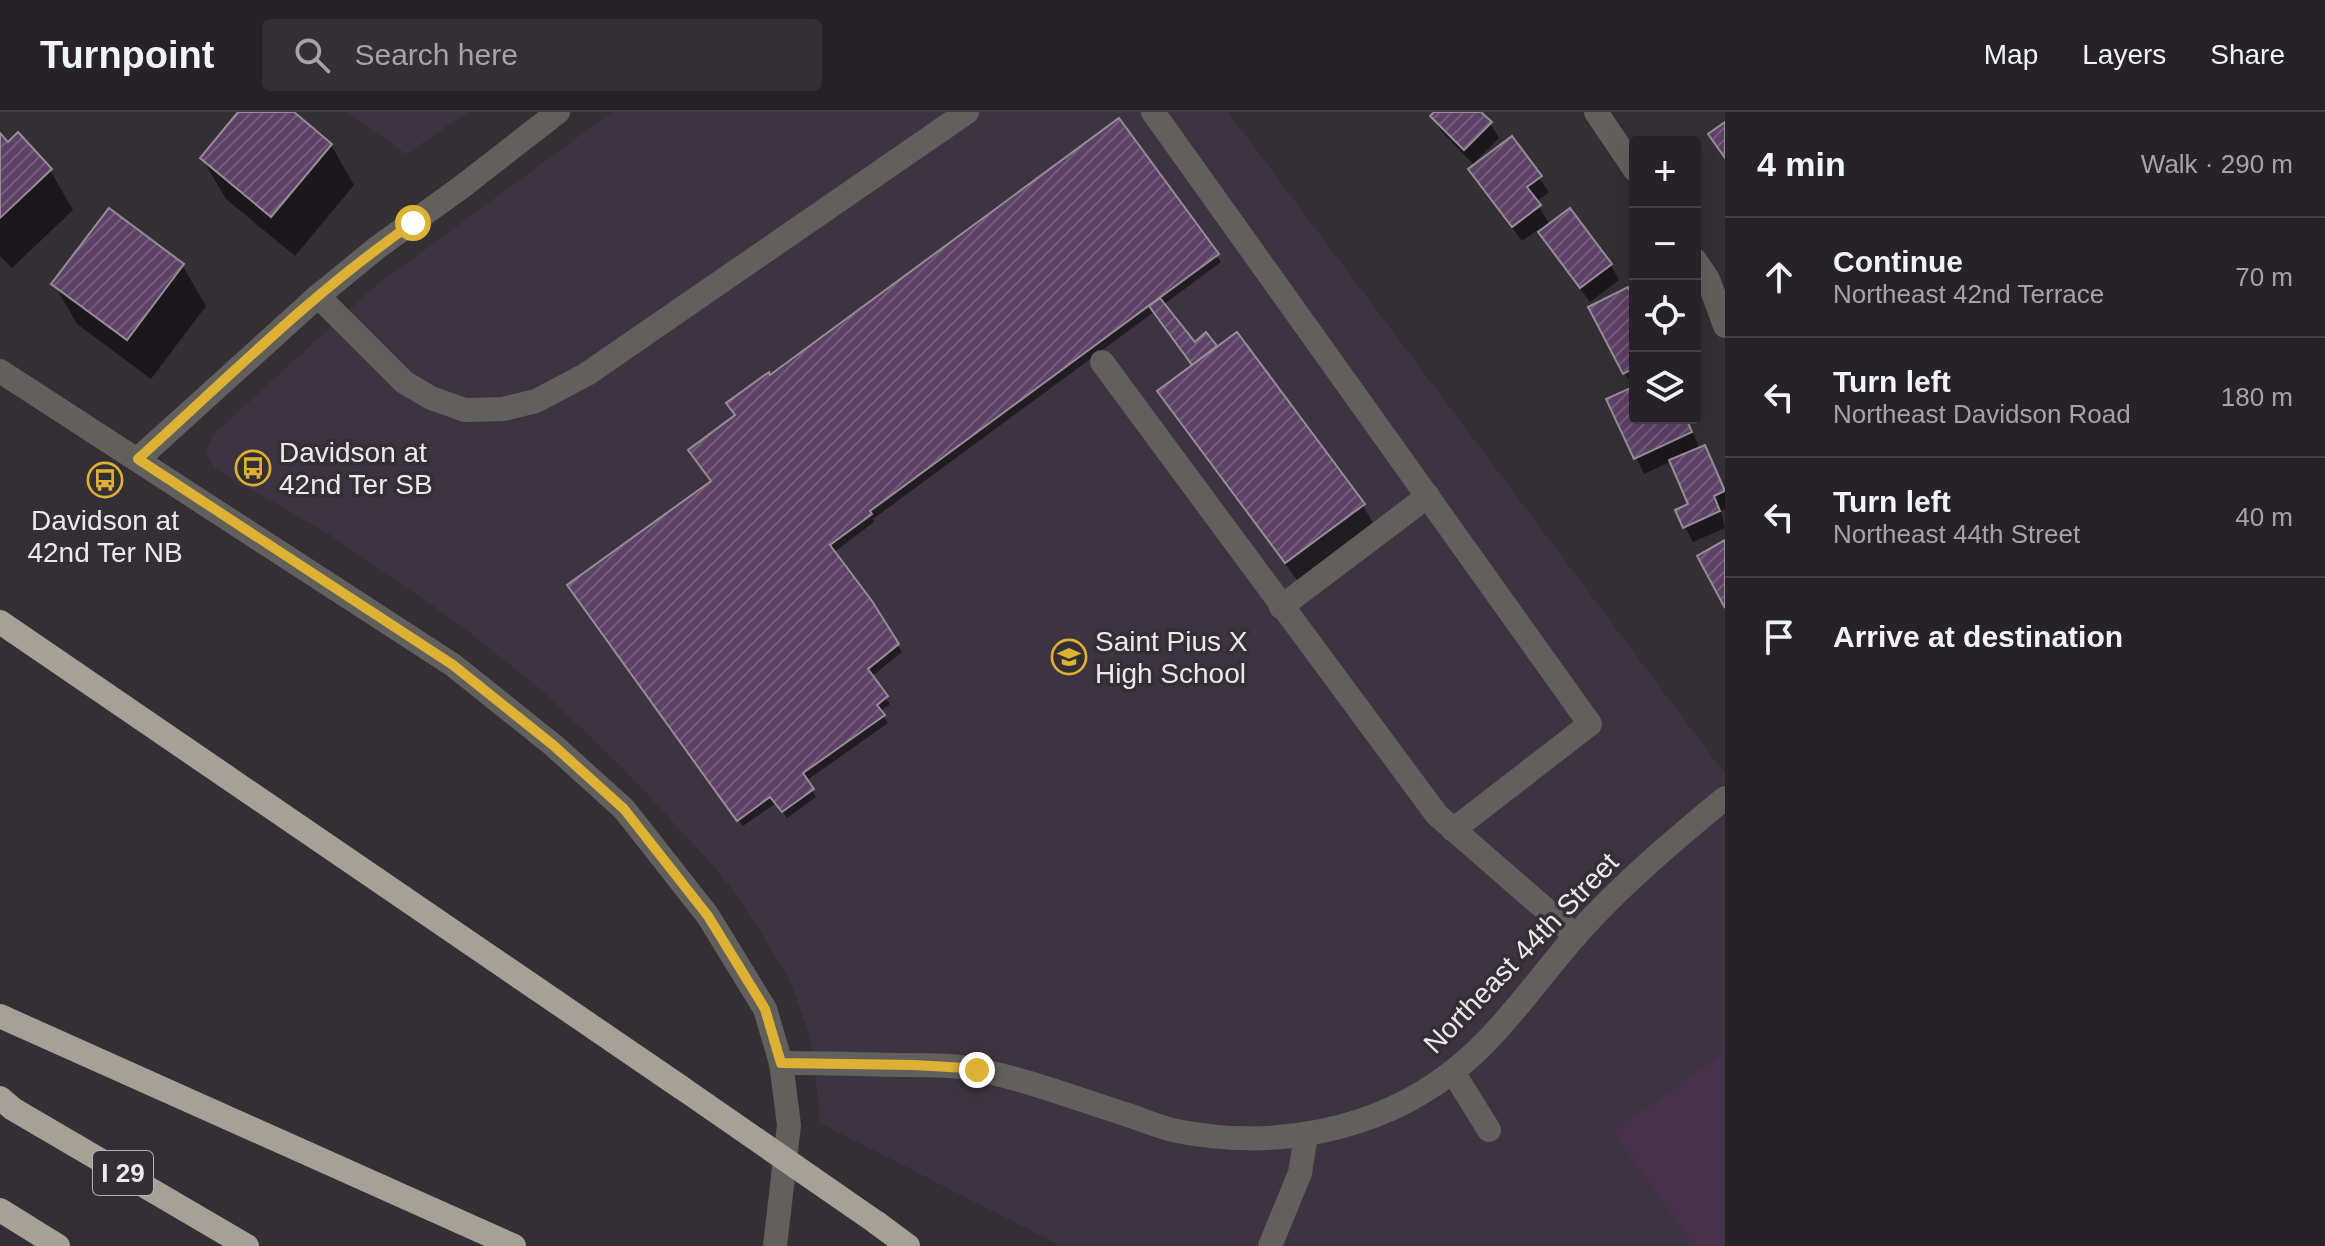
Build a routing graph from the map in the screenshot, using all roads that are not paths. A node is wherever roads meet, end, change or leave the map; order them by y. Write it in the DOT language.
graph roads {
  1 [pos="558,112"];
  2 [pos="967,112"];
  3 [pos="1153,112"];
  4 [pos="1596,112"];
  5 [pos="1629,161"];
  6 [pos="1709,269"];
  7 [pos="318,296"];
  8 [pos="1725,326"];
  9 [pos="1102,362"];
  10 [pos="0,371"];
  11 [pos="138,459"];
  12 [pos="1428,496"];
  13 [pos="1281,607"];
  14 [pos="0,622"];
  15 [pos="1725,798"];
  16 [pos="1453,830"];
  17 [pos="1576,936"];
  18 [pos="0,1016"];
  19 [pos="781,1063"];
  20 [pos="1453,1072"];
  21 [pos="0,1098"];
  22 [pos="1489,1130"];
  23 [pos="1306,1135"];
  24 [pos="0,1210"];
  25 [pos="58,1246"];
  26 [pos="247,1246"];
  27 [pos="514,1246"];
  28 [pos="775,1246"];
  29 [pos="908,1246"];
  30 [pos="1270,1246"];
  1 -- 7 [label="street"];
  2 -- 7 [label="street"];
  3 -- 12 [label="street"];
  4 -- 5 [label="street"];
  6 -- 8 [label="street"];
  7 -- 11 [label="street"];
  9 -- 13 [label="street"];
  10 -- 11 [label="street"];
  11 -- 19 [label="street"];
  12 -- 13 [label="street"];
  12 -- 16 [label="street"];
  13 -- 16 [label="street"];
  14 -- 29 [label="highway, bridge"];
  15 -- 17 [label="street, Northeast 44th Street"];
  16 -- 17 [label="street"];
  17 -- 20 [label="street, Northeast 44th Street"];
  18 -- 27 [label="highway"];
  19 -- 23 [label="street, Northeast 44th Street"];
  19 -- 28 [label="street"];
  20 -- 22 [label="street"];
  20 -- 23 [label="street, Northeast 44th Street"];
  21 -- 26 [label="highway, I 29"];
  23 -- 30 [label="street"];
  24 -- 25 [label="highway"];
}
